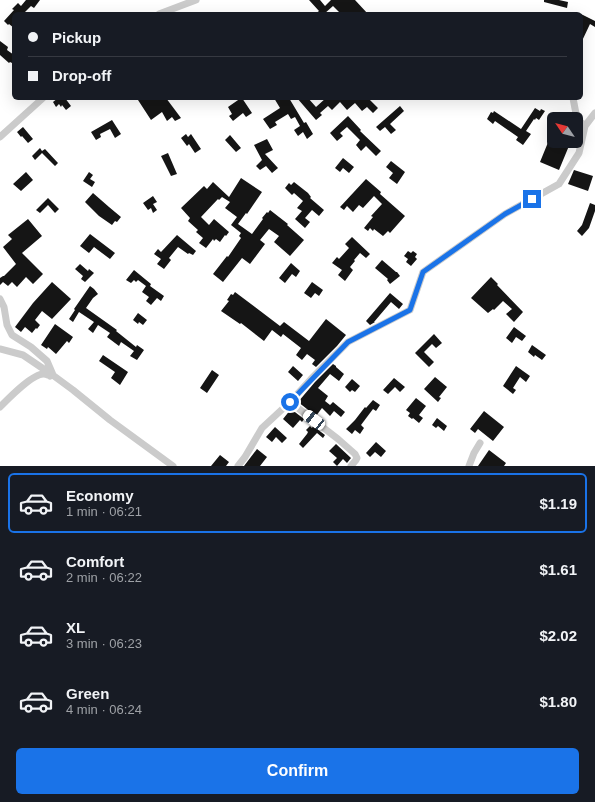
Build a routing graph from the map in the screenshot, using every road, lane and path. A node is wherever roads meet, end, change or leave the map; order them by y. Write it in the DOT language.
graph roads {
  1 [pos="196,0"];
  2 [pos="164,12"];
  3 [pos="41,100"];
  4 [pos="574,100"];
  5 [pos="595,113"];
  6 [pos="585,126"];
  7 [pos="0,137"];
  8 [pos="0,299"];
  9 [pos="0,349"];
  10 [pos="55,377"];
  11 [pos="290,402"];
  12 [pos="0,406"];
  13 [pos="480,443"];
  14 [pos="173,466"];
  15 [pos="238,466"];
  16 [pos="351,466"];
  17 [pos="469,466"];
  1 -- 2 [label="street"];
  3 -- 7 [label="street"];
  4 -- 6 [label="street"];
  5 -- 6 [label="street"];
  6 -- 11 [label="street"];
  8 -- 10 [label="street"];
  9 -- 10 [label="street"];
  10 -- 12 [label="street"];
  10 -- 14 [label="street"];
  11 -- 15 [label="street"];
  11 -- 16 [label="street"];
  13 -- 17 [label="street"];
}
